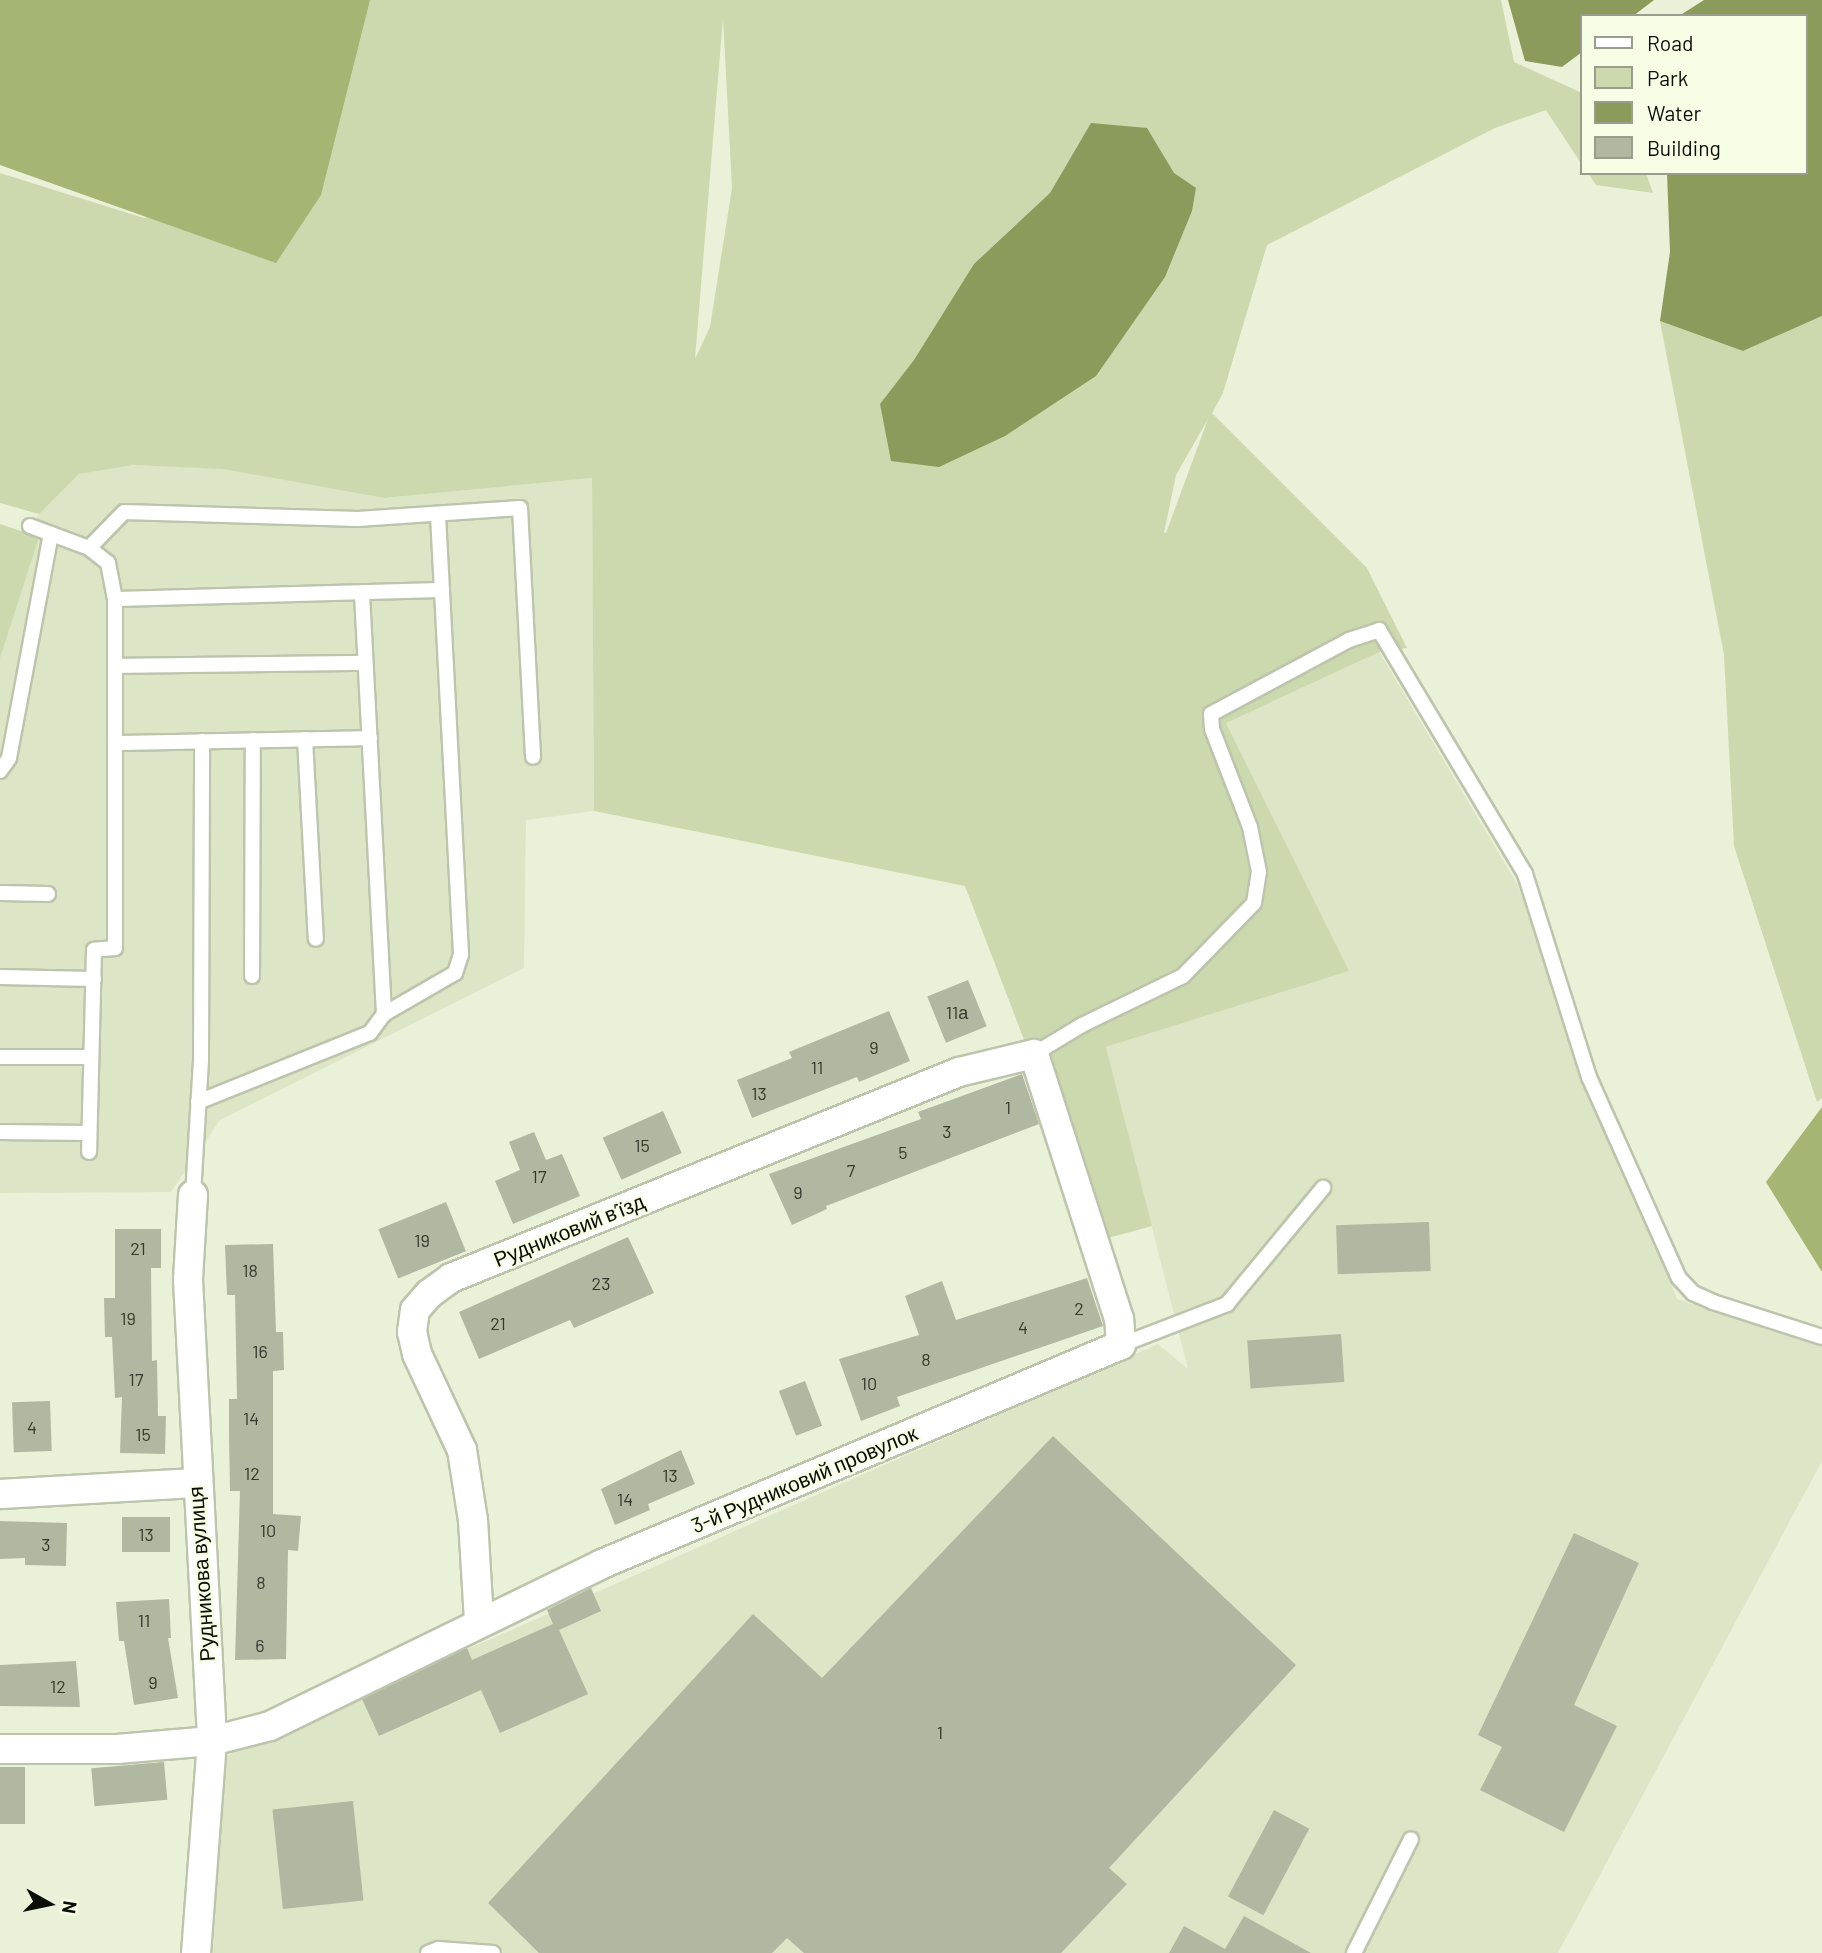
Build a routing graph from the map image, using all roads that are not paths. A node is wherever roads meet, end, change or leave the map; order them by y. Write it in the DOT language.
graph roads {
  1 [pos="438,517"];
  2 [pos="30,526"];
  3 [pos="51,534"];
  4 [pos="89,548"];
  5 [pos="442,590"];
  6 [pos="362,594"];
  7 [pos="115,599"];
  8 [pos="364,663"];
  9 [pos="115,666"];
  10 [pos="370,738"];
  11 [pos="305,739"];
  12 [pos="253,740"];
  13 [pos="202,741"];
  14 [pos="115,743"];
  15 [pos="533,757"];
  16 [pos="0,771"];
  17 [pos="0,893"];
  18 [pos="48,894"];
  19 [pos="316,939"];
  20 [pos="252,975"];
  21 [pos="0,977"];
  22 [pos="94,979"];
  23 [pos="384,1014"];
  24 [pos="1034,1055"];
  25 [pos="0,1057"];
  26 [pos="91,1057"];
  27 [pos="198,1102"];
  28 [pos="0,1132"];
  29 [pos="88,1133"];
  30 [pos="89,1152"];
  31 [pos="1323,1188"];
  32 [pos="193,1195"];
  33 [pos="1822,1337"];
  34 [pos="1121,1345"];
  35 [pos="195,1483"];
  36 [pos="0,1494"];
  37 [pos="479,1621"];
  38 [pos="212,1741"];
  39 [pos="0,1749"];
  40 [pos="1411,1839"];
  41 [pos="196,1953"];
  42 [pos="428,1953"];
  43 [pos="493,1953"];
  44 [pos="1354,1953"];
  1 -- 4 [label="lane"];
  1 -- 5 [label="lane"];
  1 -- 15 [label="lane"];
  2 -- 3 [label="lane"];
  3 -- 4 [label="lane"];
  3 -- 16 [label="lane"];
  4 -- 7 [label="lane"];
  5 -- 6 [label="lane"];
  5 -- 23 [label="lane"];
  6 -- 7 [label="lane"];
  6 -- 8 [label="lane"];
  7 -- 9 [label="lane"];
  8 -- 9 [label="lane"];
  8 -- 10 [label="lane"];
  9 -- 14 [label="lane"];
  10 -- 11 [label="lane"];
  10 -- 23 [label="lane"];
  11 -- 12 [label="lane"];
  11 -- 19 [label="lane"];
  12 -- 13 [label="lane"];
  12 -- 20 [label="lane"];
  13 -- 14 [label="lane"];
  13 -- 27 [label="lane"];
  14 -- 22 [label="lane"];
  17 -- 18 [label="lane"];
  21 -- 22 [label="lane"];
  22 -- 26 [label="lane"];
  23 -- 27 [label="lane"];
  24 -- 33 [label="lane"];
  24 -- 34 [label="street"];
  24 -- 37 [label="street, Рудниковий в’їзд"];
  25 -- 26 [label="lane"];
  26 -- 29 [label="lane"];
  27 -- 32 [label="lane"];
  28 -- 29 [label="lane"];
  29 -- 30 [label="lane"];
  31 -- 34 [label="lane"];
  32 -- 35 [label="street, Рудникова вулиця"];
  34 -- 37 [label="street, 3-й Рудниковий провулок"];
  35 -- 36 [label="street"];
  35 -- 38 [label="street, Рудникова вулиця"];
  37 -- 38 [label="street, 3-й Рудниковий провулок"];
  38 -- 39 [label="street, 3-й Рудниковий провулок"];
  38 -- 41 [label="street, Рудникова вулиця"];
  40 -- 44 [label="lane"];
  42 -- 43 [label="lane"];
}
